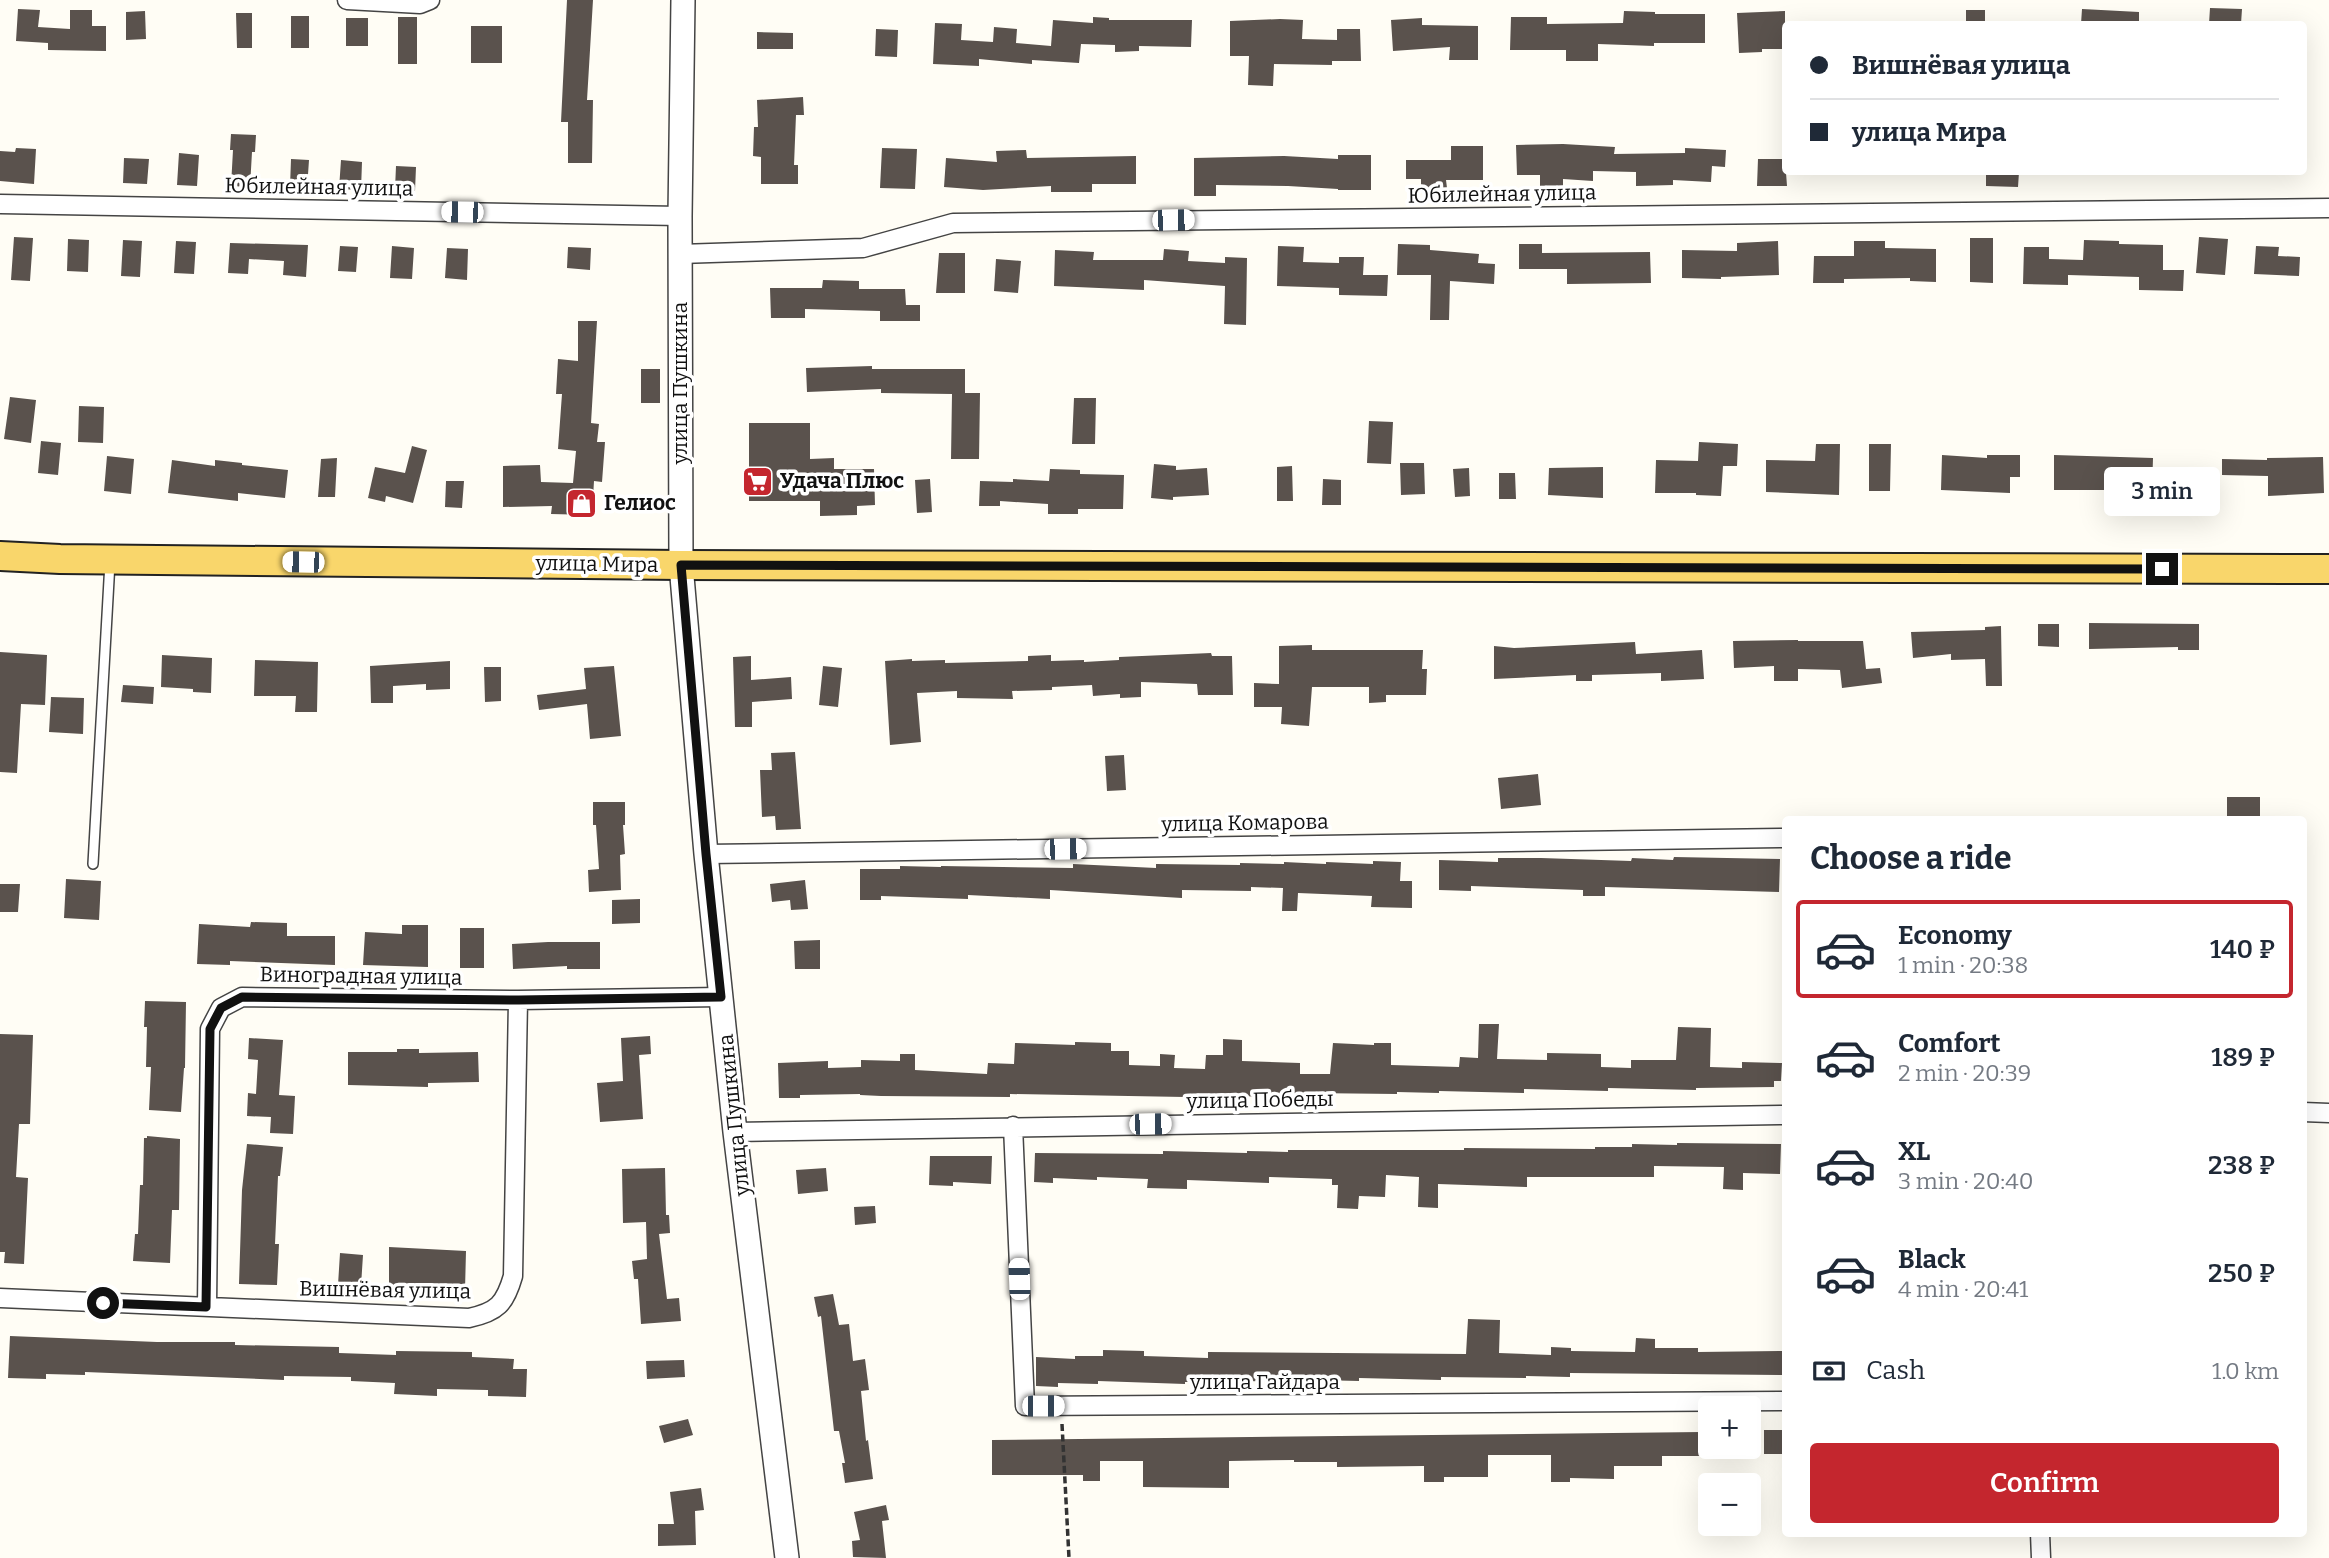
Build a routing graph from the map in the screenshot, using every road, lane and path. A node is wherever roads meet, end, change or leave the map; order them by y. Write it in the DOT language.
graph roads {
  1 [pos="347,0"];
  2 [pos="430,0"];
  3 [pos="683,0"];
  4 [pos="0,204"];
  5 [pos="2329,208"];
  6 [pos="680,216"];
  7 [pos="680,254"];
  8 [pos="0,556"];
  9 [pos="110,560"];
  10 [pos="681,565"];
  11 [pos="2329,569"];
  12 [pos="1782,838"];
  13 [pos="706,854"];
  14 [pos="93,864"];
  15 [pos="721,997"];
  16 [pos="519,1000"];
  17 [pos="2307,1112"];
  18 [pos="2329,1113"];
  19 [pos="1782,1115"];
  20 [pos="1013,1126"];
  21 [pos="735,1132"];
  22 [pos="0,1298"];
  23 [pos="206,1307"];
  24 [pos="1782,1401"];
  25 [pos="1062,1406"];
  26 [pos="2040,1537"];
  27 [pos="787,1558"];
  28 [pos="1069,1558"];
  29 [pos="2041,1558"];
  1 -- 2 [label="street"];
  3 -- 6 [label="street, улица Пушкина"];
  4 -- 6 [label="street, Юбилейная улица"];
  5 -- 7 [label="street, Юбилейная улица"];
  6 -- 7 [label="street, улица Пушкина"];
  7 -- 10 [label="street, улица Пушкина"];
  8 -- 9 [label="main road, улица Мира"];
  9 -- 10 [label="main road, улица Мира"];
  9 -- 14 [label="lane"];
  10 -- 11 [label="main road, улица Мира"];
  10 -- 13 [label="street, улица Пушкина"];
  12 -- 13 [label="street, улица Комарова"];
  13 -- 15 [label="street, улица Пушкина"];
  15 -- 16 [label="street, Виноградная улица"];
  15 -- 21 [label="street, улица Пушкина"];
  16 -- 23 [label="street, Виноградная улица"];
  16 -- 23 [label="street, Вишнёвая улица"];
  17 -- 18 [label="street"];
  19 -- 20 [label="street, улица Победы"];
  20 -- 21 [label="street, улица Победы"];
  20 -- 25 [label="street, улица Гайдара"];
  21 -- 27 [label="street, улица Пушкина"];
  22 -- 23 [label="street, Вишнёвая улица"];
  24 -- 25 [label="street, улица Гайдара"];
  25 -- 28 [label="path"];
  26 -- 29 [label="street"];
}
